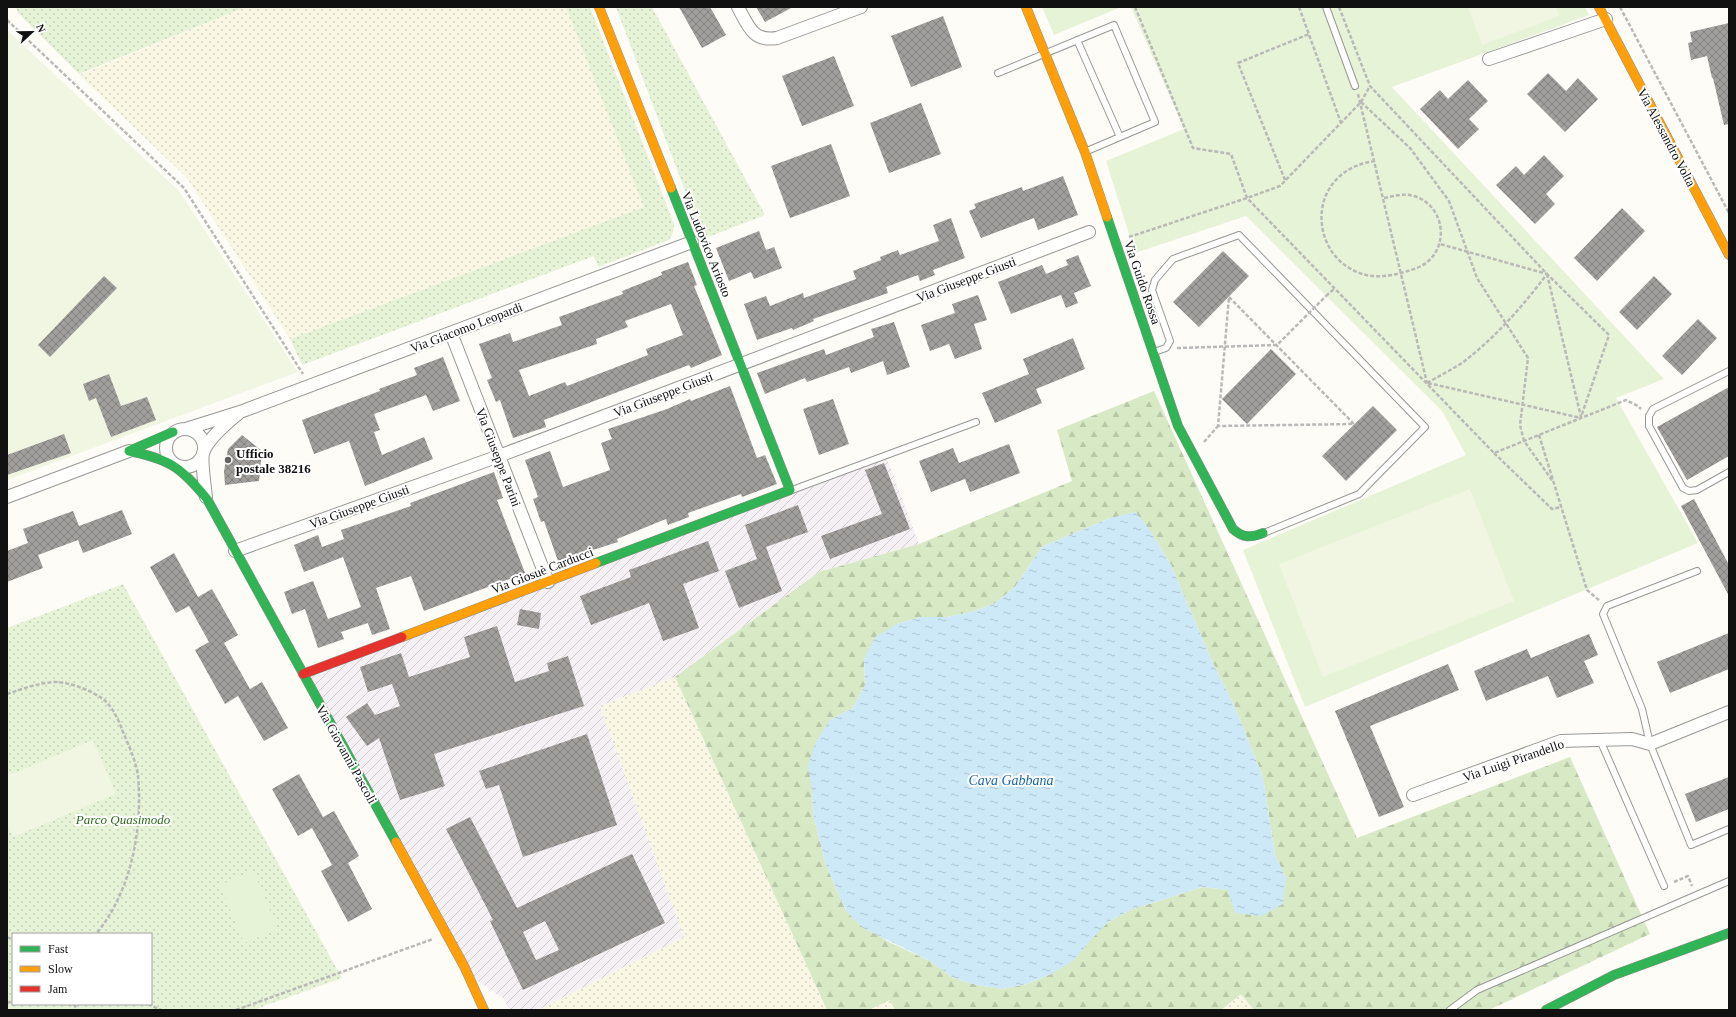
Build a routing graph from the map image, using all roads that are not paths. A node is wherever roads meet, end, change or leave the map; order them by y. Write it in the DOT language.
graph roads {
  1 [pos="599,7"];
  2 [pos="738,7"];
  3 [pos="861,7"];
  4 [pos="1026,7"];
  5 [pos="1326,7"];
  6 [pos="1599,7"];
  7 [pos="1606,19"];
  8 [pos="1077,40"];
  9 [pos="1045,54"];
  10 [pos="1488,59"];
  11 [pos="998,73"];
  12 [pos="1356,86"];
  13 [pos="1120,137"];
  14 [pos="1085,152"];
  15 [pos="1089,232"];
  16 [pos="692,242"];
  17 [pos="1726,244"];
  18 [pos="1729,255"];
  19 [pos="451,333"];
  20 [pos="1153,352"];
  21 [pos="741,365"];
  22 [pos="1729,371"];
  23 [pos="240,412"];
  24 [pos="976,422"];
  25 [pos="186,429"];
  26 [pos="174,432"];
  27 [pos="129,451"];
  28 [pos="203,453"];
  29 [pos="498,456"];
  30 [pos="176,465"];
  31 [pos="1729,472"];
  32 [pos="790,490"];
  33 [pos="7,497"];
  34 [pos="207,499"];
  35 [pos="1263,533"];
  36 [pos="235,551"];
  37 [pos="1697,571"];
  38 [pos="548,582"];
  39 [pos="303,674"];
  40 [pos="1729,712"];
  41 [pos="1600,740"];
  42 [pos="1650,744"];
  43 [pos="1413,795"];
  44 [pos="1729,829"];
  45 [pos="1729,881"];
  46 [pos="1664,886"];
  47 [pos="1729,933"];
  48 [pos="484,1010"];
  49 [pos="1450,1010"];
  50 [pos="1546,1010"];
  1 -- 16 [label="street, Via Ludovico Ariosto"];
  2 -- 3 [label="street"];
  4 -- 9 [label="street, Via Guido Rossa"];
  5 -- 12 [label="lane"];
  6 -- 7 [label="street, Via Alessandro Volta"];
  7 -- 10 [label="street"];
  7 -- 17 [label="street, Via Alessandro Volta"];
  8 -- 9 [label="lane"];
  8 -- 13 [label="lane"];
  8 -- 13 [label="lane"];
  9 -- 11 [label="lane"];
  9 -- 14 [label="street, Via Guido Rossa"];
  13 -- 14 [label="lane"];
  14 -- 20 [label="street, Via Guido Rossa"];
  15 -- 21 [label="street, Via Giuseppe Giusti"];
  16 -- 19 [label="street, Via Giacomo Leopardi"];
  16 -- 21 [label="street, Via Ludovico Ariosto"];
  17 -- 18 [label="street, Via Alessandro Volta"];
  19 -- 23 [label="street, Via Giacomo Leopardi"];
  19 -- 29 [label="street, Via Giuseppe Parini"];
  20 -- 35 [label="street, Via Guido Rossa"];
  20 -- 35 [label="lane"];
  21 -- 29 [label="street, Via Giuseppe Giusti"];
  21 -- 32 [label="street, Via Ludovico Ariosto"];
  22 -- 31 [label="lane"];
  23 -- 25 [label="street, Via Giacomo Leopardi"];
  23 -- 28 [label="street, Via Giacomo Leopardi"];
  24 -- 32 [label="lane"];
  25 -- 26 [label="street, Via Giacomo Leopardi"];
  25 -- 28 [label="street"];
  26 -- 27 [label="street, Via Giacomo Leopardi"];
  26 -- 30 [label="street"];
  27 -- 30 [label="street, Via Giacomo Leopardi"];
  27 -- 33 [label="street, Via Giacomo Leopardi"];
  28 -- 30 [label="street, Via Giacomo Leopardi"];
  28 -- 34 [label="street, Via Giovanni Pascoli"];
  29 -- 36 [label="street, Via Giuseppe Giusti"];
  29 -- 38 [label="street, Via Giuseppe Parini"];
  30 -- 34 [label="street, Via Giovanni Pascoli"];
  32 -- 38 [label="street, Via Giosuè Carducci"];
  34 -- 36 [label="street, Via Giovanni Pascoli"];
  36 -- 39 [label="street, Via Giovanni Pascoli"];
  37 -- 42 [label="lane"];
  38 -- 39 [label="street, Via Giosuè Carducci"];
  39 -- 48 [label="street, Via Giovanni Pascoli"];
  40 -- 42 [label="street"];
  41 -- 42 [label="street, Via Luigi Pirandello"];
  41 -- 43 [label="street, Via Luigi Pirandello"];
  41 -- 46 [label="lane"];
  42 -- 44 [label="lane"];
  45 -- 49 [label="lane"];
  47 -- 50 [label="street"];
}
